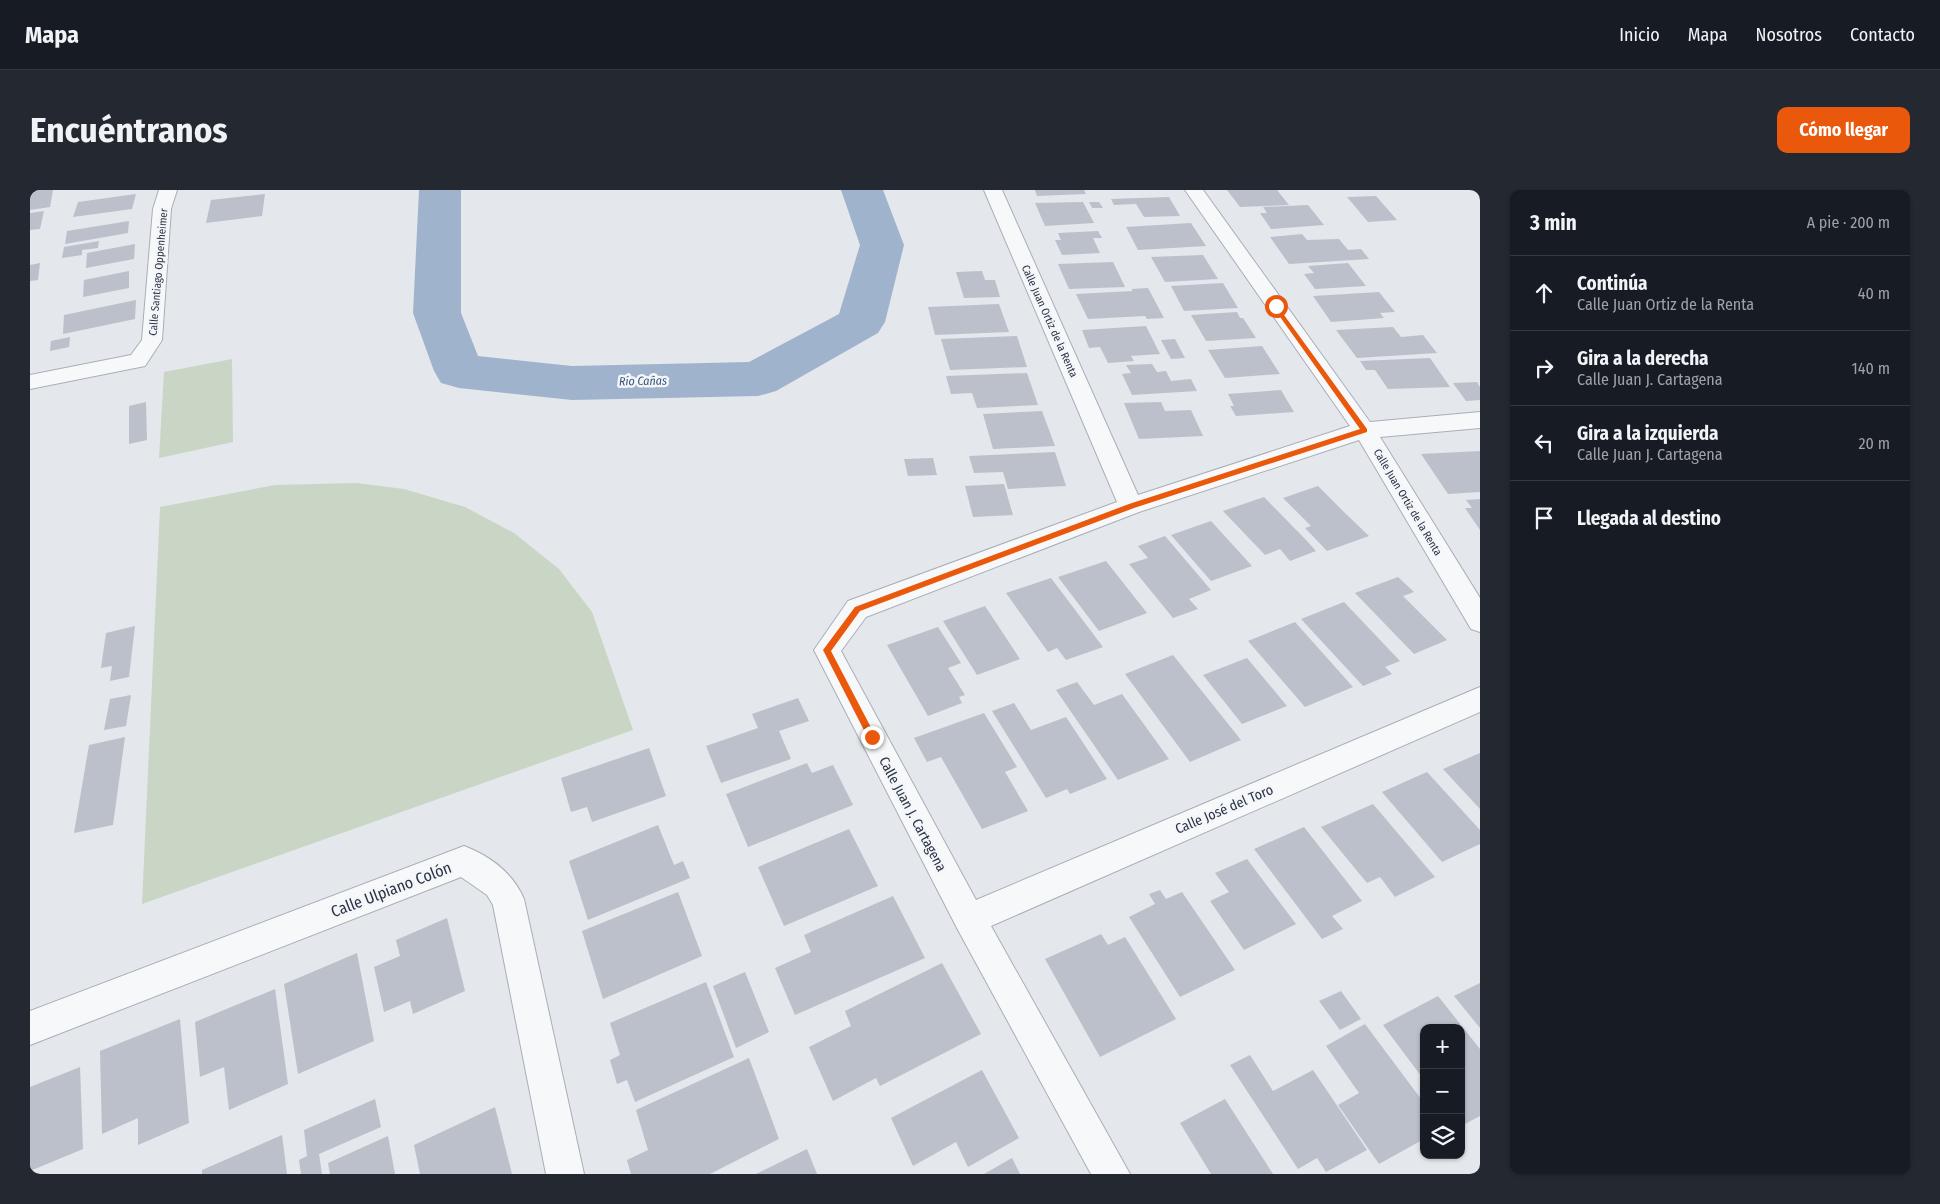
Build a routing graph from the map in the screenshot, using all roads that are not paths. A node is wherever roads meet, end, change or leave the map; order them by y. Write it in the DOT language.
graph roads {
  1 [pos="168,190"];
  2 [pos="993,190"];
  3 [pos="1194,190"];
  4 [pos="30,382"];
  5 [pos="1480,420"];
  6 [pos="1364,430"];
  7 [pos="1131,506"];
  8 [pos="1480,621"];
  9 [pos="1480,699"];
  10 [pos="969,919"];
  11 [pos="30,1028"];
  12 [pos="565,1174"];
  13 [pos="1111,1174"];
  1 -- 4 [label="street, Calle Santiago Oppenheimer"];
  2 -- 7 [label="street, Calle Juan Ortiz de la Renta"];
  3 -- 6 [label="street, Calle Juan Ortiz de la Renta"];
  5 -- 6 [label="street, Calle Juan J. Cartagena"];
  6 -- 7 [label="street, Calle Juan J. Cartagena"];
  6 -- 8 [label="street, Calle Juan Ortiz de la Renta"];
  7 -- 10 [label="street, Calle Juan J. Cartagena"];
  9 -- 10 [label="street, Calle José del Toro"];
  10 -- 13 [label="street, Calle Juan J. Cartagena"];
  11 -- 12 [label="street, Calle Ulpiano Colón"];
}
